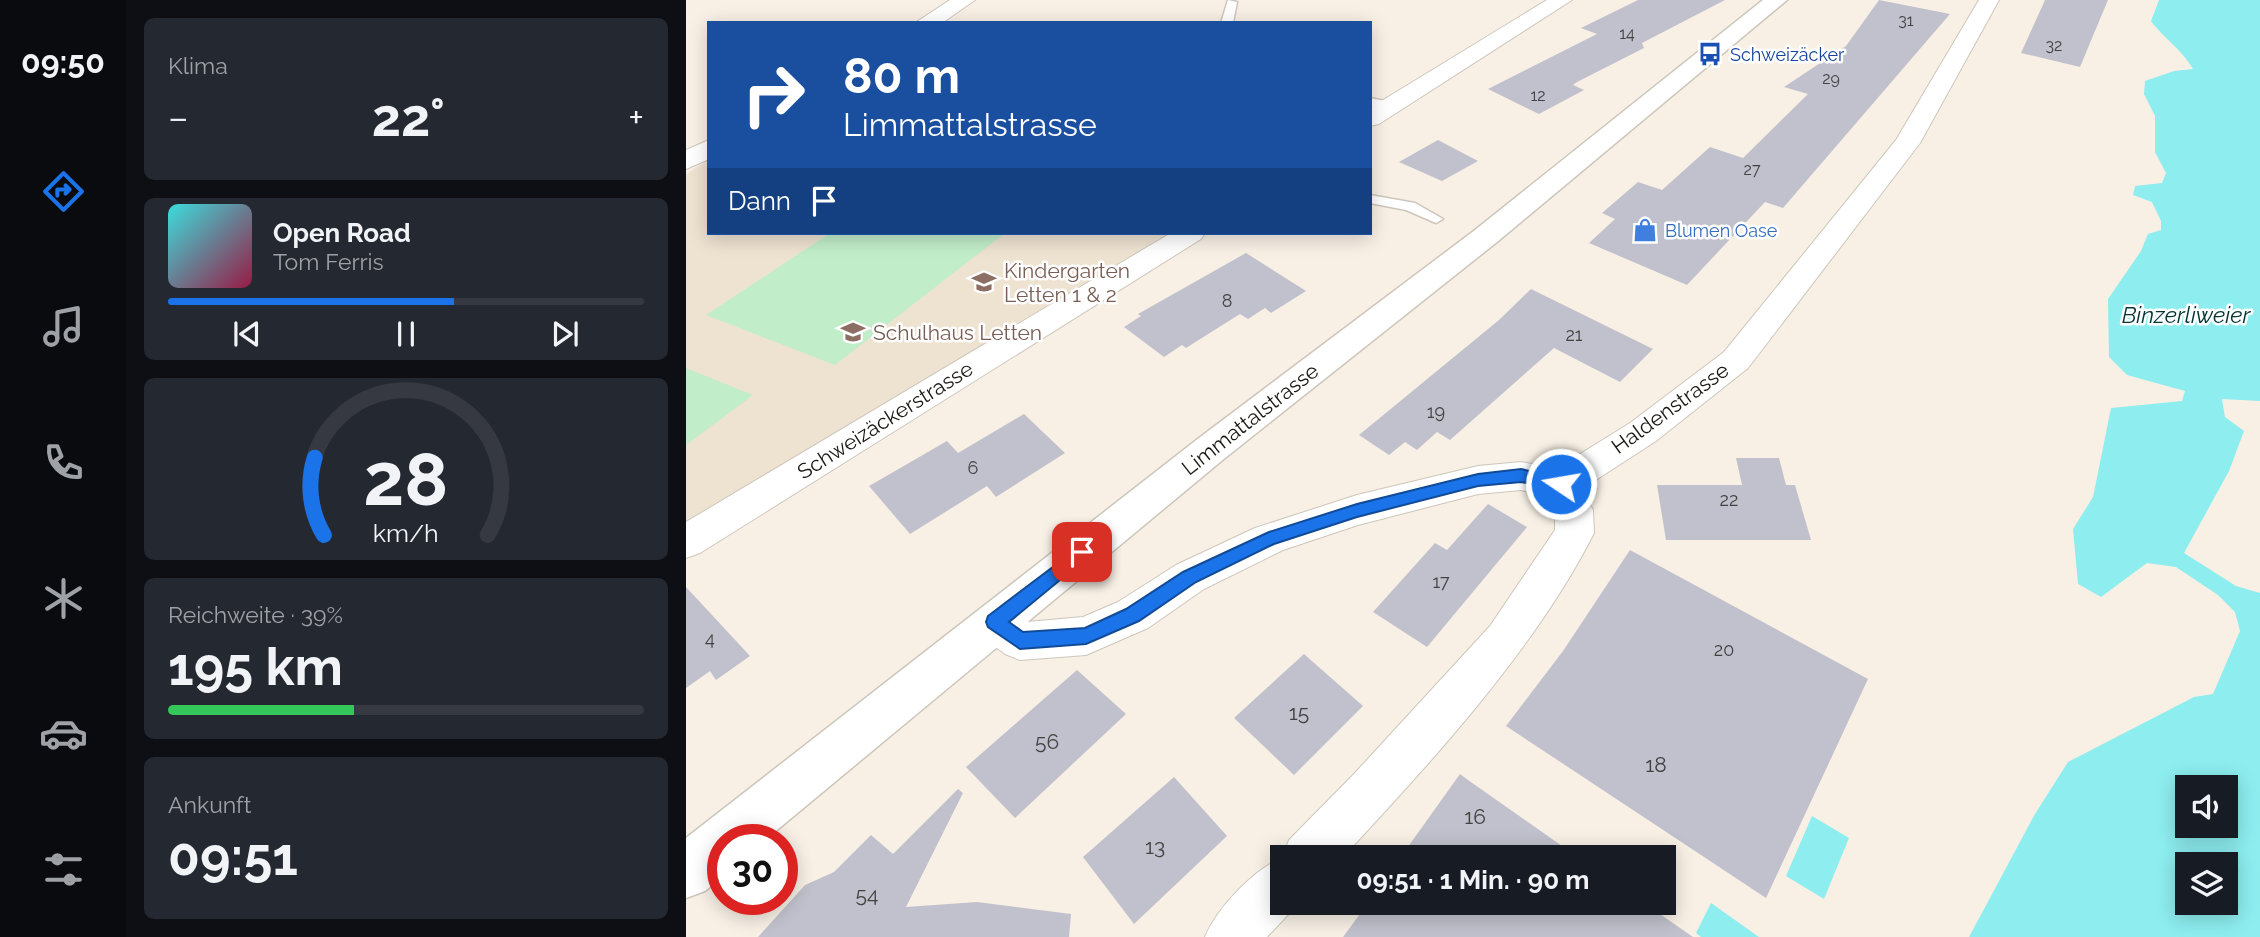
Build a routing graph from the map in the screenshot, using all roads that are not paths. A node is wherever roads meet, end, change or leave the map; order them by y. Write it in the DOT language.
graph roads {
  1 [pos="965,0"];
  2 [pos="1562,0"];
  3 [pos="1776,0"];
  4 [pos="1989,0"];
  5 [pos="1231,2"];
  6 [pos="929,21"];
  7 [pos="1227,21"];
  8 [pos="1380,104"];
  9 [pos="707,149"];
  10 [pos="686,161"];
  11 [pos="1372,199"];
  12 [pos="1436,219"];
  13 [pos="1188,235"];
  14 [pos="1561,484"];
  15 [pos="686,542"];
  16 [pos="995,622"];
  17 [pos="745,824"];
  18 [pos="1319,845"];
  19 [pos="707,855"];
  20 [pos="686,872"];
  21 [pos="1270,896"];
  22 [pos="1231,937"];
  1 -- 6 [label="street"];
  2 -- 8 [label="street"];
  3 -- 16 [label="main road, Limmattalstrasse"];
  4 -- 14 [label="street, Haldenstrasse"];
  5 -- 7 [label="lane"];
  9 -- 10 [label="street"];
  11 -- 12 [label="lane"];
  13 -- 15 [label="street, Schweizäckerstrasse"];
  14 -- 16 [label="street"];
  14 -- 18 [label="street"];
  16 -- 17 [label="main road, Limmattalstrasse"];
  19 -- 20 [label="main road, Limmattalstrasse"];
  21 -- 22 [label="street"];
}
